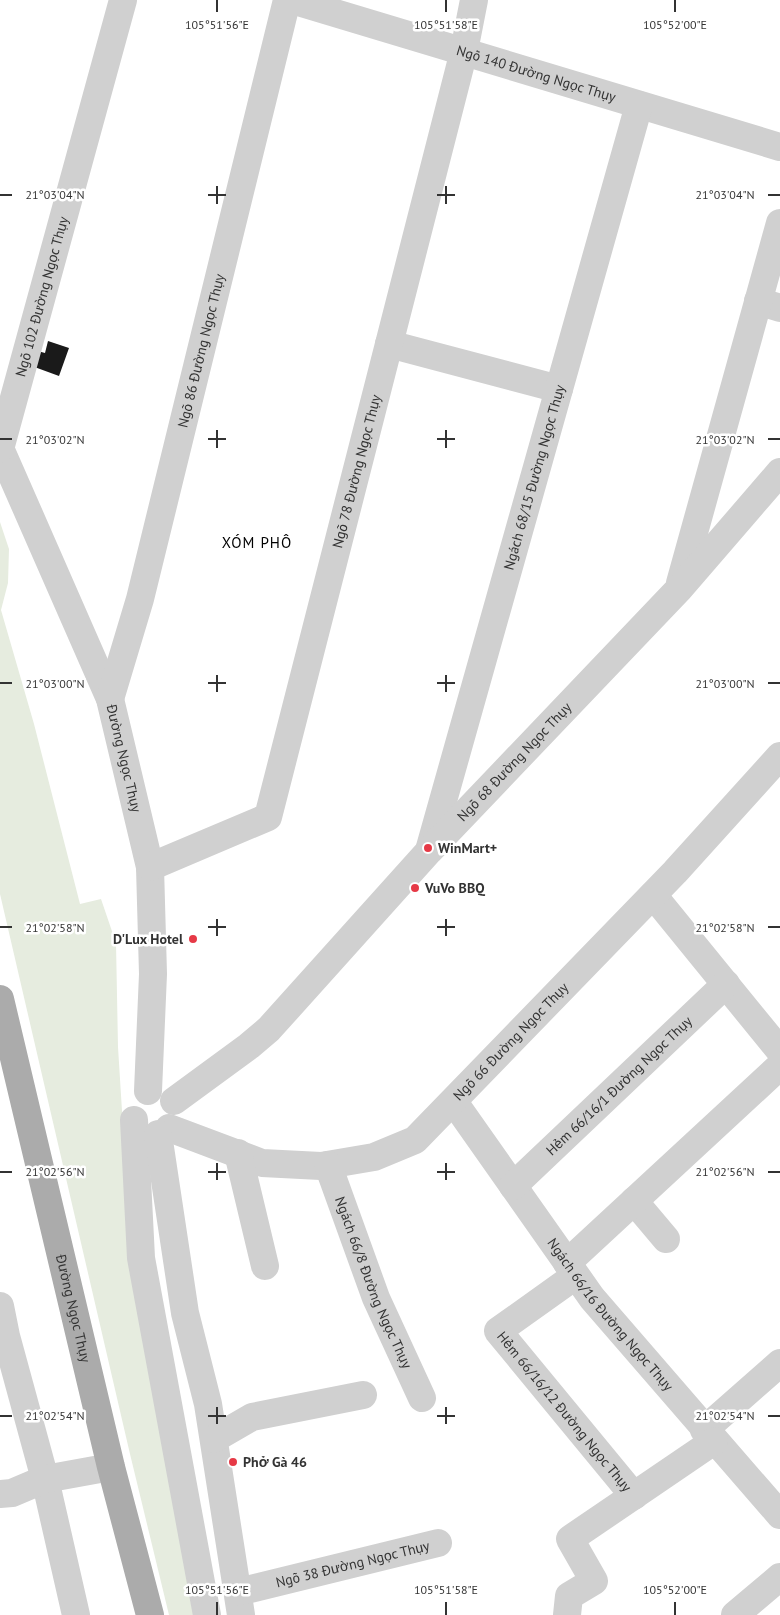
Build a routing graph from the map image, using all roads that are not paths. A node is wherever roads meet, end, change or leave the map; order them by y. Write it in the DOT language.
graph roads {
  1 [pos="123,0"];
  2 [pos="287,0"];
  3 [pos="292,0"];
  4 [pos="474,0"];
  5 [pos="464,51"];
  6 [pos="638,105"];
  7 [pos="780,148"];
  8 [pos="780,223"];
  9 [pos="769,305"];
  10 [pos="389,344"];
  11 [pos="558,389"];
  12 [pos="0,448"];
  13 [pos="780,472"];
  14 [pos="679,589"];
  15 [pos="110,699"];
  16 [pos="780,756"];
  17 [pos="429,851"];
  18 [pos="150,867"];
  19 [pos="653,895"];
  20 [pos="726,984"];
  21 [pos="0,999"];
  22 [pos="780,1051"];
  23 [pos="780,1066"];
  24 [pos="148,1091"];
  25 [pos="174,1101"];
  26 [pos="454,1102"];
  27 [pos="134,1120"];
  28 [pos="164,1131"];
  29 [pos="238,1153"];
  30 [pos="328,1165"];
  31 [pos="513,1186"];
  32 [pos="634,1201"];
  33 [pos="666,1239"];
  34 [pos="265,1266"];
  35 [pos="571,1269"];
  36 [pos="0,1306"];
  37 [pos="780,1363"];
  38 [pos="363,1395"];
  39 [pos="422,1398"];
  40 [pos="709,1435"];
  41 [pos="214,1439"];
  42 [pos="110,1467"];
  43 [pos="45,1479"];
  44 [pos="0,1494"];
  45 [pos="634,1496"];
  46 [pos="780,1515"];
  47 [pos="438,1543"];
  48 [pos="780,1577"];
  49 [pos="239,1604"];
  50 [pos="76,1615"];
  51 [pos="150,1615"];
  52 [pos="207,1615"];
  53 [pos="567,1615"];
  54 [pos="735,1615"];
  1 -- 12 [label="street, Ngõ 102 Đường Ngọc Thụy"];
  2 -- 15 [label="street, Ngõ 86 Đường Ngọc Thụy"];
  3 -- 5 [label="street, Ngõ 140 Đường Ngọc Thụy"];
  4 -- 5 [label="street, Ngõ 78 Đường Ngọc Thụy"];
  5 -- 6 [label="street, Ngõ 140 Đường Ngọc Thụy"];
  5 -- 10 [label="street, Ngõ 78 Đường Ngọc Thụy"];
  6 -- 7 [label="street, Ngõ 140 Đường Ngọc Thụy"];
  6 -- 11 [label="street, Ngách 68/15 Đường Ngọc Thụy"];
  8 -- 9 [label="street"];
  9 -- 14 [label="street"];
  10 -- 11 [label="street"];
  10 -- 18 [label="street, Ngõ 78 Đường Ngọc Thụy"];
  11 -- 17 [label="street, Ngách 68/15 Đường Ngọc Thụy"];
  12 -- 15 [label="street, Đường Ngọc Thụy"];
  13 -- 14 [label="street, Ngõ 68 Đường Ngọc Thụy"];
  14 -- 17 [label="street, Ngõ 68 Đường Ngọc Thụy"];
  15 -- 18 [label="street, Đường Ngọc Thụy"];
  16 -- 19 [label="street, Ngõ 66 Đường Ngọc Thụy"];
  17 -- 25 [label="street, Ngõ 68 Đường Ngọc Thụy"];
  18 -- 24 [label="street, Đường Ngọc Thụy"];
  19 -- 20 [label="street"];
  19 -- 26 [label="street, Ngõ 66 Đường Ngọc Thụy"];
  20 -- 22 [label="street"];
  20 -- 31 [label="street, Hẻm 66/16/1 Đường Ngọc Thụy"];
  21 -- 42 [label="main road, Đường Ngọc Thụy"];
  23 -- 32 [label="street"];
  24 -- 25 [label="street"];
  24 -- 27 [label="street"];
  25 -- 28 [label="street"];
  26 -- 30 [label="street, Ngõ 66 Đường Ngọc Thụy"];
  26 -- 31 [label="street, Ngách 66/16 Đường Ngọc Thụy"];
  27 -- 28 [label="street"];
  27 -- 52 [label="street"];
  28 -- 29 [label="street, Ngõ 66 Đường Ngọc Thụy"];
  28 -- 41 [label="street"];
  29 -- 30 [label="street, Ngõ 66 Đường Ngọc Thụy"];
  29 -- 34 [label="street"];
  30 -- 39 [label="street, Ngách 66/8 Đường Ngọc Thụy"];
  31 -- 35 [label="street, Ngách 66/16 Đường Ngọc Thụy"];
  32 -- 33 [label="street"];
  32 -- 35 [label="street"];
  35 -- 40 [label="street, Ngách 66/16 Đường Ngọc Thụy"];
  35 -- 45 [label="street, Hẻm 66/16/12 Đường Ngọc Thụy"];
  36 -- 43 [label="street"];
  37 -- 40 [label="street"];
  38 -- 41 [label="street"];
  40 -- 45 [label="street"];
  40 -- 46 [label="street, Ngách 66/16 Đường Ngọc Thụy"];
  41 -- 49 [label="street"];
  42 -- 43 [label="street"];
  42 -- 51 [label="main road, Đường Ngọc Thụy"];
  43 -- 44 [label="street"];
  43 -- 50 [label="street"];
  45 -- 53 [label="street"];
  47 -- 49 [label="street, Ngõ 38 Đường Ngọc Thụy"];
  48 -- 54 [label="street"];
}
